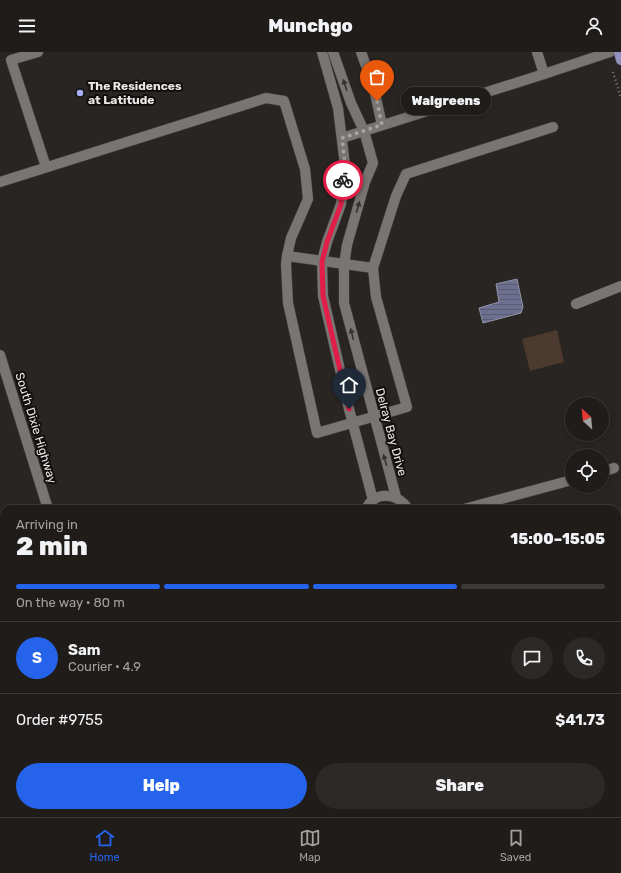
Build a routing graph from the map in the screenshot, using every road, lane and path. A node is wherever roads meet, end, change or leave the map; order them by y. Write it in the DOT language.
graph roads {
  1 [pos="38,52"];
  2 [pos="322,52"];
  3 [pos="333,52"];
  4 [pos="361,52"];
  5 [pos="536,52"];
  6 [pos="618,52"];
  7 [pos="609,53"];
  8 [pos="621,60"];
  9 [pos="366,66"];
  10 [pos="544,74"];
  11 [pos="374,89"];
  12 [pos="621,98"];
  13 [pos="382,125"];
  14 [pos="553,127"];
  15 [pos="364,131"];
  16 [pos="342,138"];
  17 [pos="46,167"];
  18 [pos="0,182"];
  19 [pos="287,256"];
  20 [pos="322,262"];
  21 [pos="344,265"];
  22 [pos="373,268"];
  23 [pos="621,286"];
  24 [pos="576,304"];
  25 [pos="0,355"];
  26 [pos="373,417"];
  27 [pos="352,423"];
  28 [pos="614,468"];
  29 [pos="609,470"];
  30 [pos="565,482"];
  31 [pos="396,497"];
  32 [pos="373,500"];
  33 [pos="47,505"];
  34 [pos="369,505"];
  35 [pos="405,505"];
  36 [pos="479,505"];
  1 -- 17 [label="street"];
  2 -- 16 [label="street"];
  15 -- 3 [label="street, Delray Bay Drive, one-way"];
  4 -- 9 [label="street"];
  5 -- 10 [label="street"];
  6 -- 8 [label="main road"];
  7 -- 10 [label="street"];
  7 -- 12 [label="path"];
  10 -- 13 [label="street"];
  11 -- 13 [label="street"];
  13 -- 15 [label="street"];
  14 -- 22 [label="street"];
  15 -- 16 [label="street"];
  21 -- 15 [label="street, Delray Bay Drive, one-way"];
  16 -- 20 [label="street"];
  17 -- 18 [label="street"];
  17 -- 19 [label="street"];
  19 -- 20 [label="street"];
  19 -- 27 [label="street"];
  20 -- 21 [label="street"];
  20 -- 27 [label="street"];
  21 -- 22 [label="street"];
  26 -- 21 [label="street, Delray Bay Drive, one-way"];
  22 -- 26 [label="street"];
  23 -- 24 [label="street"];
  25 -- 33 [label="street, South Dixie Highway"];
  26 -- 27 [label="street"];
  31 -- 26 [label="street, Delray Bay Drive, one-way"];
  27 -- 32 [label="street"];
  28 -- 29 [label="street"];
  30 -- 36 [label="street"];
  31 -- 32 [label="street"];
  31 -- 35 [label="street, Delray Bay Drive"];
  32 -- 34 [label="street"];
}
